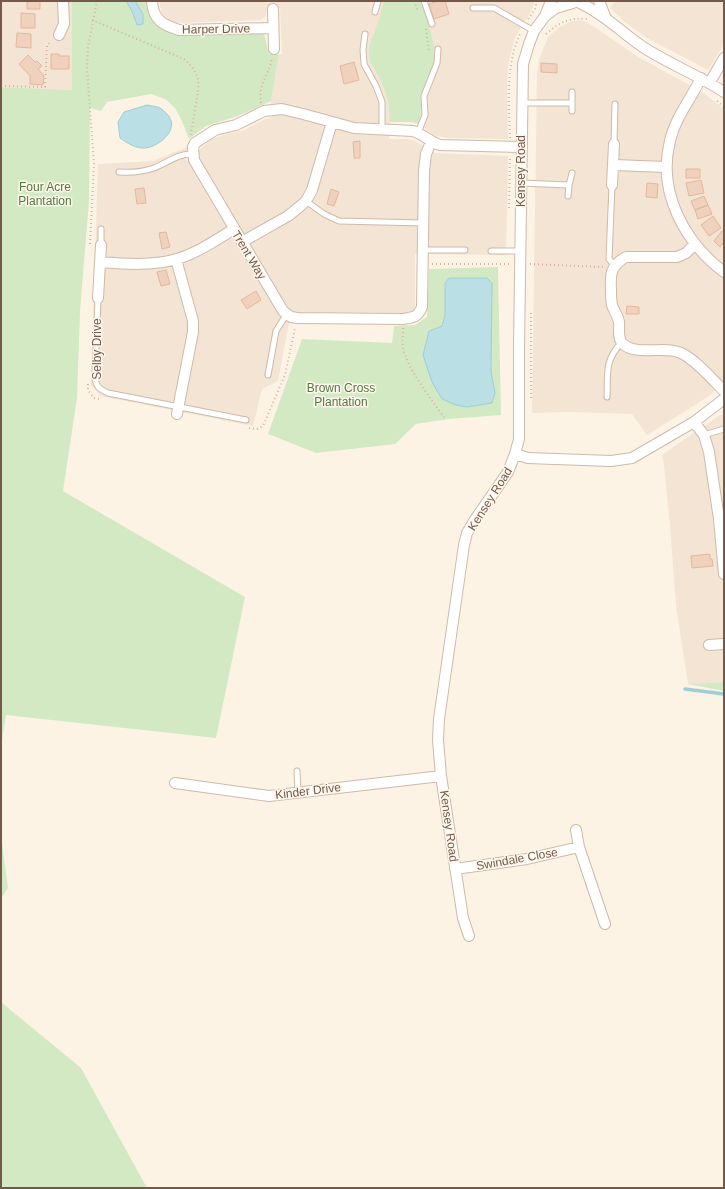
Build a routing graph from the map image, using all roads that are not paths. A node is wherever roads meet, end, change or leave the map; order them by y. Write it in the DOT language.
graph roads {
  1 [pos="63,1"];
  2 [pos="152,1"];
  3 [pos="378,1"];
  4 [pos="424,1"];
  5 [pos="550,1"];
  6 [pos="599,1"];
  7 [pos="576,2"];
  8 [pos="473,8"];
  9 [pos="273,9"];
  10 [pos="375,12"];
  11 [pos="545,16"];
  12 [pos="605,16"];
  13 [pos="432,24"];
  14 [pos="273,28"];
  15 [pos="534,32"];
  16 [pos="59,34"];
  17 [pos="365,34"];
  18 [pos="274,49"];
  19 [pos="438,49"];
  20 [pos="724,58"];
  21 [pos="705,80"];
  22 [pos="572,92"];
  23 [pos="724,92"];
  24 [pos="522,103"];
  25 [pos="572,103"];
  26 [pos="616,104"];
  27 [pos="572,111"];
  28 [pos="332,122"];
  29 [pos="382,130"];
  30 [pos="418,133"];
  31 [pos="431,142"];
  32 [pos="614,144"];
  33 [pos="522,147"];
  34 [pos="193,154"];
  35 [pos="614,165"];
  36 [pos="666,167"];
  37 [pos="119,172"];
  38 [pos="572,173"];
  39 [pos="522,183"];
  40 [pos="569,185"];
  41 [pos="612,185"];
  42 [pos="568,196"];
  43 [pos="306,200"];
  44 [pos="423,223"];
  45 [pos="101,229"];
  46 [pos="234,229"];
  47 [pos="242,242"];
  48 [pos="695,244"];
  49 [pos="101,245"];
  50 [pos="423,250"];
  51 [pos="465,250"];
  52 [pos="491,251"];
  53 [pos="521,251"];
  54 [pos="176,259"];
  55 [pos="100,262"];
  56 [pos="615,266"];
  57 [pos="724,272"];
  58 [pos="98,298"];
  59 [pos="286,315"];
  60 [pos="622,342"];
  61 [pos="268,375"];
  62 [pos="724,391"];
  63 [pos="607,397"];
  64 [pos="724,399"];
  65 [pos="178,410"];
  66 [pos="246,420"];
  67 [pos="694,422"];
  68 [pos="724,428"];
  69 [pos="704,436"];
  70 [pos="516,454"];
  71 [pos="721,519"];
  72 [pos="724,574"];
  73 [pos="724,644"];
  74 [pos="709,645"];
  75 [pos="297,771"];
  76 [pos="441,776"];
  77 [pos="176,783"];
  78 [pos="298,792"];
  79 [pos="576,830"];
  80 [pos="579,847"];
  81 [pos="455,869"];
  82 [pos="606,924"];
  83 [pos="469,936"];
  1 -- 16 [label="street"];
  2 -- 14 [label="street, Harper Drive"];
  3 -- 10 [label="lane"];
  4 -- 13 [label="lane"];
  5 -- 11 [label="street, Kensey Road"];
  6 -- 12 [label="street"];
  7 -- 11 [label="street, Kensey Road"];
  7 -- 12 [label="street"];
  8 -- 15 [label="lane"];
  9 -- 14 [label="street"];
  11 -- 15 [label="street, Kensey Road"];
  12 -- 21 [label="street"];
  14 -- 18 [label="street"];
  15 -- 24 [label="street, Kensey Road"];
  17 -- 29 [label="lane"];
  19 -- 30 [label="lane"];
  20 -- 21 [label="street"];
  21 -- 23 [label="street"];
  21 -- 36 [label="street"];
  22 -- 25 [label="lane"];
  24 -- 25 [label="lane"];
  24 -- 33 [label="street, Kensey Road"];
  25 -- 27 [label="lane"];
  26 -- 32 [label="lane"];
  28 -- 29 [label="street"];
  28 -- 34 [label="street"];
  28 -- 43 [label="street"];
  29 -- 30 [label="street"];
  30 -- 31 [label="street"];
  31 -- 33 [label="street"];
  31 -- 44 [label="street"];
  32 -- 35 [label="street"];
  33 -- 39 [label="street, Kensey Road"];
  34 -- 37 [label="lane"];
  34 -- 46 [label="street, Trent Way"];
  35 -- 36 [label="street"];
  35 -- 41 [label="street"];
  36 -- 48 [label="street"];
  38 -- 40 [label="lane"];
  39 -- 40 [label="lane"];
  39 -- 53 [label="street, Kensey Road"];
  40 -- 42 [label="lane"];
  41 -- 56 [label="lane"];
  43 -- 44 [label="lane"];
  43 -- 47 [label="street"];
  44 -- 50 [label="street"];
  45 -- 49 [label="lane"];
  46 -- 47 [label="street, Trent Way"];
  46 -- 54 [label="street"];
  47 -- 59 [label="street, Trent Way"];
  48 -- 56 [label="street"];
  48 -- 57 [label="street"];
  49 -- 55 [label="street"];
  50 -- 51 [label="lane"];
  50 -- 59 [label="street"];
  52 -- 53 [label="lane"];
  53 -- 70 [label="street, Kensey Road"];
  54 -- 55 [label="street"];
  54 -- 65 [label="street"];
  55 -- 58 [label="street"];
  56 -- 60 [label="street"];
  58 -- 65 [label="lane, Selby Drive"];
  59 -- 61 [label="lane"];
  60 -- 62 [label="street"];
  60 -- 63 [label="lane"];
  64 -- 67 [label="street"];
  65 -- 66 [label="lane, Selby Drive"];
  67 -- 69 [label="street"];
  67 -- 70 [label="street"];
  68 -- 69 [label="lane"];
  69 -- 71 [label="street"];
  70 -- 76 [label="street, Kensey Road"];
  71 -- 72 [label="street"];
  73 -- 74 [label="street"];
  75 -- 78 [label="lane"];
  76 -- 78 [label="street, Kinder Drive"];
  76 -- 81 [label="street, Kensey Road"];
  77 -- 78 [label="street, Kinder Drive"];
  79 -- 80 [label="street"];
  80 -- 81 [label="street, Swindale Close"];
  80 -- 82 [label="street"];
  81 -- 83 [label="street, Kensey Road"];
}
